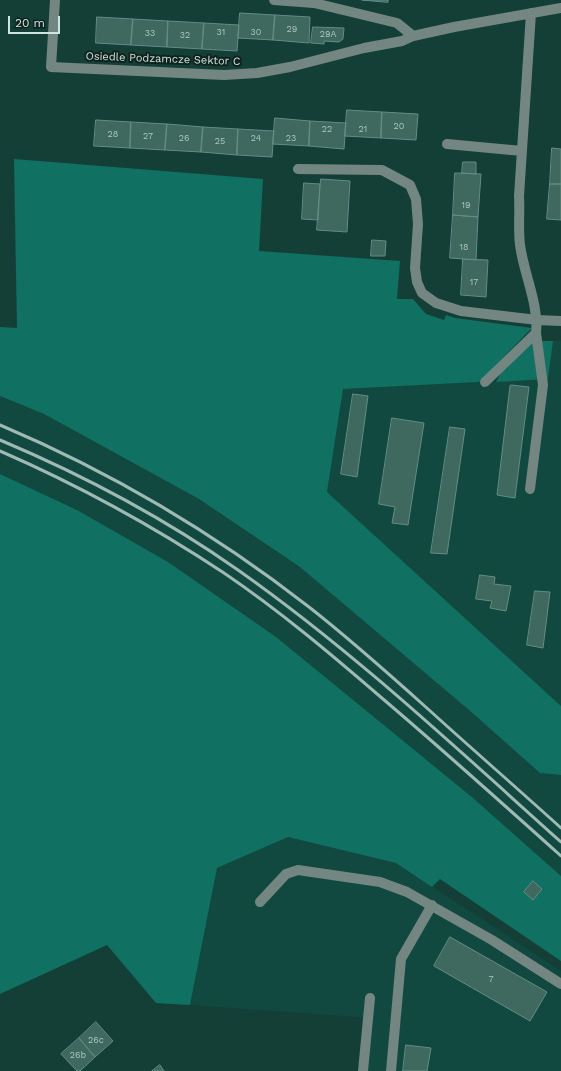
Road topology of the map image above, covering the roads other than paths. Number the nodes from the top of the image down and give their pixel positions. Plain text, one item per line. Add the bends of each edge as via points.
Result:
1 (55, 0) edge
2 (274, 0) edge
3 (561, 8) edge
4 (531, 13) junction
5 (413, 36) junction
6 (447, 144) dead end
7 (522, 151) junction
8 (298, 169) dead end
9 (537, 320) junction
10 (561, 321) edge
11 (536, 333) junction
12 (485, 382) dead end
13 (530, 489) dead end
14 (260, 902) dead end
15 (432, 906) junction
16 (561, 984) edge
17 (370, 998) dead end
18 (363, 1071) edge
19 (390, 1071) edge

1 - 5 street, Osiedle Podzamcze Sektor C via 51,67 224,75 257,73 402,41
2 - 5 street via 314,3 397,23
3 - 4 street, Osiedle Podzamcze Sektor C
4 - 5 street, Osiedle Podzamcze Sektor C
4 - 7 street
6 - 7 street
7 - 9 street via 519,196 520,245
8 - 9 street via 382,170 410,185 416,199 418,224 415,268 422,293 436,303 461,311
9 - 10 street
9 - 11 street
11 - 12 street
11 - 13 street via 543,385
14 - 15 street via 286,874 298,870 380,882 407,892
15 - 16 street
15 - 19 street via 402,959
17 - 18 street

